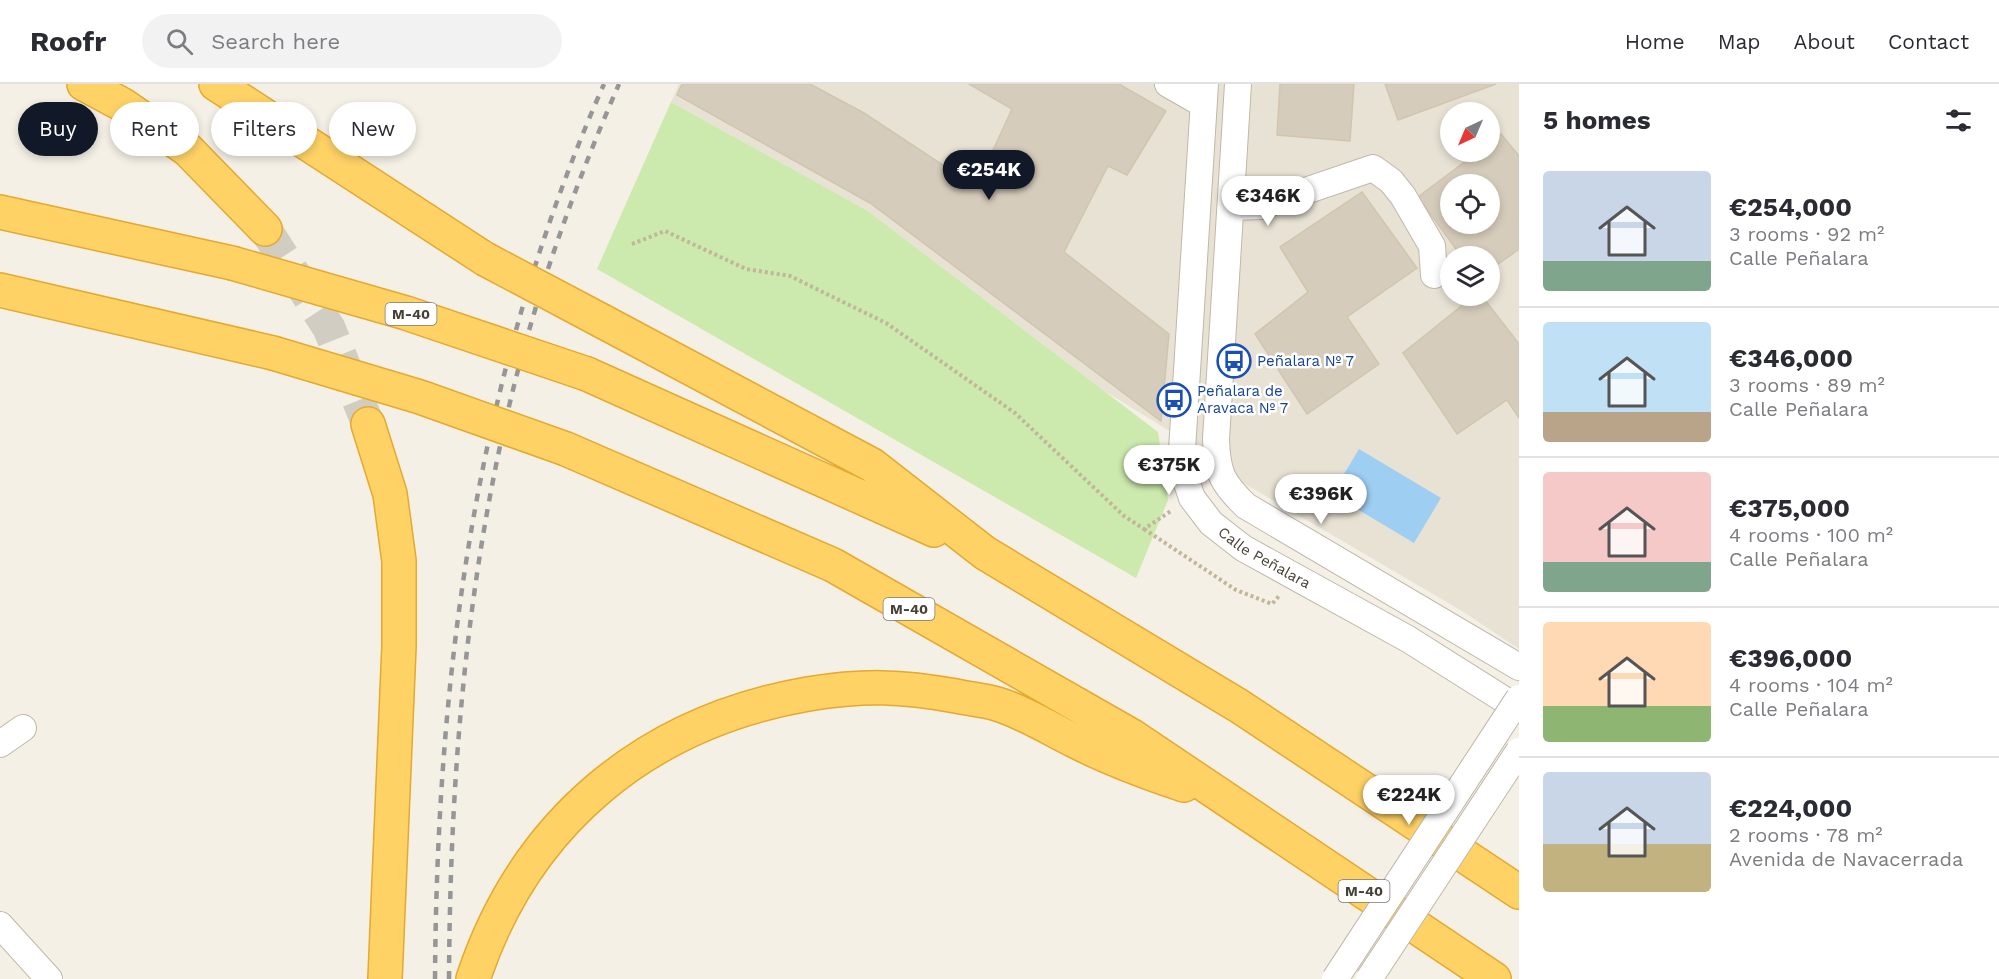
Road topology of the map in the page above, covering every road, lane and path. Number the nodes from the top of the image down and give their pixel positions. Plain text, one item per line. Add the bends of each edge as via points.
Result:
1 (84, 84) edge
2 (216, 84) edge
3 (1168, 84) edge
4 (1238, 84) edge
5 (1204, 94) edge
6 (1232, 207) junction
7 (0, 212) edge
8 (265, 229) tunnel mouth
9 (632, 244) dead end
10 (1434, 275) dead end
11 (0, 290) edge
12 (368, 424) tunnel mouth
13 (1192, 498) junction
14 (1144, 529) junction
15 (985, 553) junction
16 (1297, 578) junction
17 (1519, 667) edge
18 (1519, 698) edge
19 (1519, 709) edge
20 (22, 728) dead end
21 (0, 744) edge
22 (1519, 751) edge
23 (1234, 803) junction
24 (1519, 892) edge
25 (0, 925) edge
26 (49, 979) edge
27 (386, 979) edge
28 (474, 979) edge
29 (1335, 979) edge
30 (1369, 979) edge
31 (1494, 979) edge

1 - 8 highway via 123,105 188,150
2 - 15 highway, bridge via 485,259 872,465
3 - 5 street
4 - 6 street
5 - 13 street, Calle Peñalara via 1181,466
6 - 10 street via 1261,206 1372,168 1391,181 1432,246
6 - 17 street via 1216,439 1216,465 1227,488 1246,506
7 - 15 highway, M-40, bridge via 232,263 406,312 586,374
9 - 14 path via 665,231 746,269 790,276 886,323 1015,414 1104,500
11 - 23 highway, M-40, bridge via 273,353 420,397 566,449 833,565 1132,736
12 - 27 highway via 390,494 399,561
13 - 14 path
13 - 16 street, Calle Peñalara via 1211,523 1235,542
14 - 16 path via 1236,590 1272,604
15 - 24 highway, M-40 via 1239,706
16 - 19 street, Calle Peñalara via 1408,639
18 - 29 street, bridge
20 - 21 street
22 - 30 street, bridge
23 - 28 highway via 1115,761 997,704 907,687 870,686 766,701 704,722 662,744 565,820 529,864 486,940
23 - 31 highway, M-40
25 - 26 street

